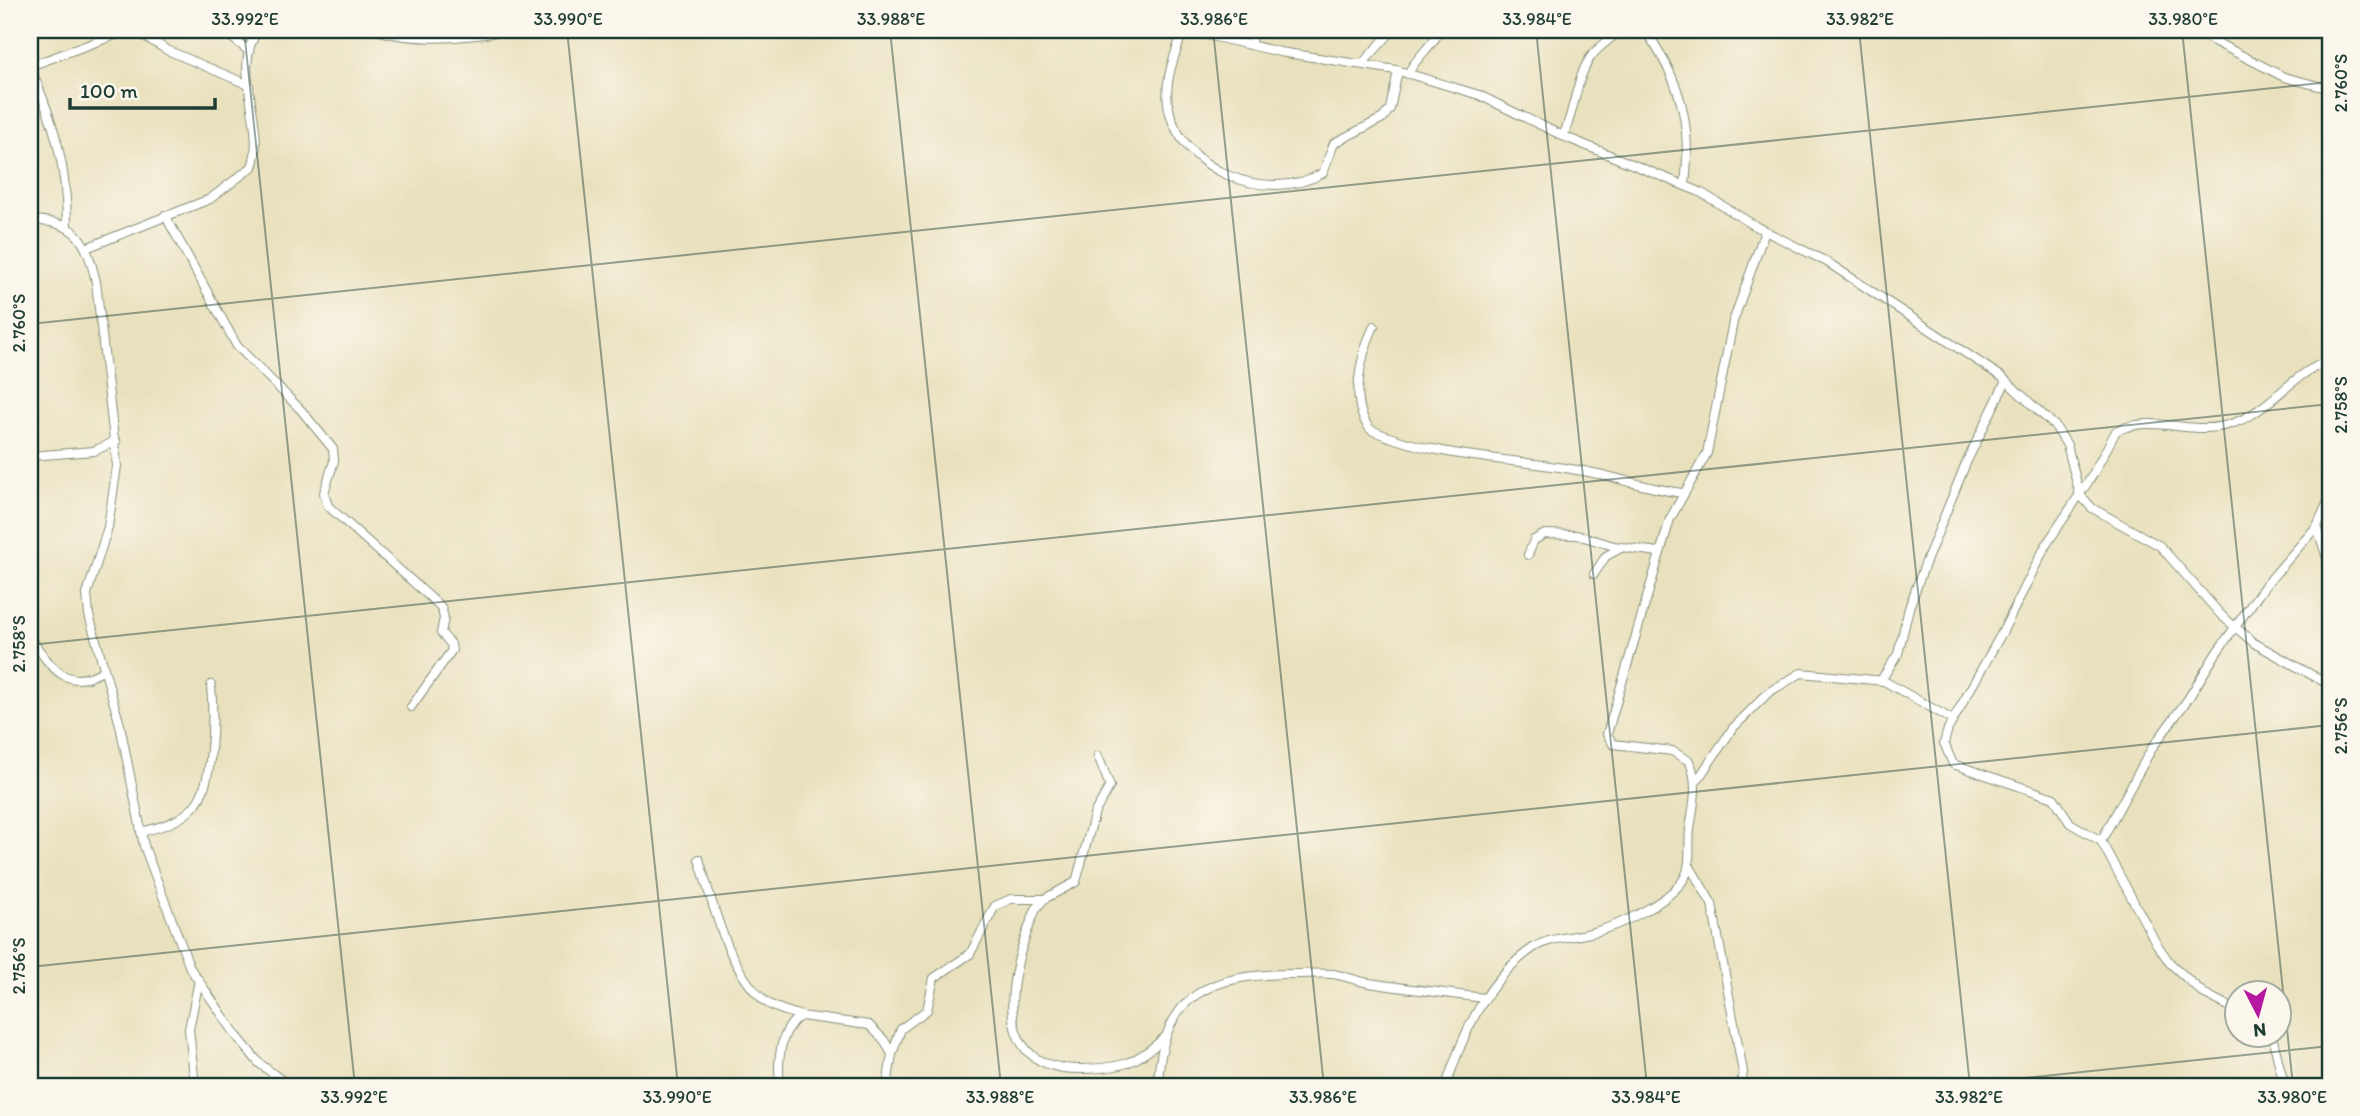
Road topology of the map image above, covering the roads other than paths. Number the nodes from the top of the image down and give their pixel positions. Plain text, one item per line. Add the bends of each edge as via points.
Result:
1 (128, 30) edge
2 (134, 30) edge
3 (222, 30) edge
4 (258, 30) edge
5 (376, 30) edge
6 (511, 30) edge
7 (979, 30) edge
8 (1021, 30) edge
9 (1184, 30) edge
10 (1252, 30) edge
11 (1393, 30) edge
12 (1439, 30) edge
13 (1622, 30) edge
14 (1645, 30) edge
15 (2192, 30) edge
16 (1251, 45) junction
17 (249, 51) junction
18 (1362, 64) junction
19 (30, 67) edge
20 (1398, 71) junction
21 (1408, 74) junction
22 (250, 85) junction
23 (2330, 89) edge
24 (1563, 136) junction
25 (1685, 185) junction
26 (165, 215) junction
27 (30, 220) edge
28 (67, 226) junction
29 (1765, 231) junction
30 (86, 248) junction
31 (1374, 326) dead end
32 (2330, 361) edge
33 (2006, 381) junction
34 (116, 441) junction
35 (30, 456) edge
36 (1682, 493) junction
37 (2080, 495) junction
38 (2330, 496) edge
39 (2317, 526) junction
40 (1623, 547) junction
41 (1658, 552) junction
42 (1528, 555) dead end
43 (2330, 568) edge
44 (1594, 574) dead end
45 (2234, 628) junction
46 (30, 637) edge
47 (104, 670) junction
48 (1881, 680) junction
49 (211, 685) dead end
50 (2330, 685) edge
51 (411, 706) dead end
52 (1953, 720) junction
53 (1098, 756) dead end
54 (1696, 782) junction
55 (141, 832) junction
56 (2101, 841) junction
57 (699, 859) dead end
58 (1689, 865) junction
59 (1044, 899) junction
60 (198, 980) junction
61 (1485, 998) junction
62 (2224, 1004) edge
63 (801, 1016) junction
64 (1164, 1038) junction
65 (2276, 1050) edge
66 (892, 1054) junction
67 (195, 1086) edge
68 (289, 1086) edge
69 (781, 1086) edge
70 (887, 1086) edge
71 (1158, 1086) edge
72 (1446, 1086) edge
73 (1741, 1086) edge
74 (2287, 1086) edge

1 - 19 street
2 - 22 street via 167,51
3 - 17 street
4 - 17 street
5 - 6 street via 411,37
7 - 8 street
9 - 16 street
9 - 20 street via 1168,85 1173,122 1185,144 1207,166 1261,183 1291,184 1323,173 1334,143 1383,118 1390,109
10 - 16 street
11 - 18 street
12 - 21 street
13 - 24 street via 1586,64
14 - 25 street via 1660,52 1684,109 1689,136
15 - 23 street via 2284,77
16 - 18 street
17 - 22 street
18 - 20 street
19 - 28 street via 53,119 67,199
20 - 21 street
21 - 24 street via 1479,95
22 - 26 street via 256,142 252,167 210,199
24 - 25 street
25 - 29 street
26 - 30 street
26 - 51 street via 237,346 333,449 324,493 328,506 441,607 441,633 452,650
27 - 28 street
28 - 30 street
29 - 33 street via 1827,261
29 - 36 street via 1733,323 1707,453
30 - 34 street via 96,282
31 - 36 street via 1361,369 1361,411 1371,430 1431,448 1581,470 1653,490
32 - 37 street via 2231,424 2203,428 2138,422 2116,431
33 - 37 street via 2055,426 2067,445
33 - 48 street via 1925,564 1898,654
34 - 35 street via 94,451
34 - 47 street via 113,501 87,594
36 - 41 street
37 - 45 street via 2092,508 2160,545
37 - 52 street via 2052,536
38 - 39 street
39 - 43 street
39 - 45 street
40 - 41 street
40 - 42 street via 1577,535 1545,534 1534,540
40 - 44 street via 1606,556
41 - 54 street via 1607,736 1619,746 1680,754 1689,761
45 - 50 street
45 - 56 street via 2152,748
46 - 47 street via 65,677 89,680
47 - 55 street
48 - 52 street
48 - 54 street via 1809,673 1785,680 1732,728
49 - 55 street via 210,771 204,792 185,815
52 - 56 street via 1944,743 1953,764 2054,798 2070,823
53 - 59 street via 1110,786 1095,812 1076,881
54 - 58 street
55 - 60 street via 162,901
56 - 62 street via 2170,963 2203,993
57 - 63 street via 725,940 746,977 767,1003
58 - 61 street via 1675,888 1623,922 1532,949
58 - 73 street via 1712,904 1743,1072
59 - 64 street via 1030,924 1013,984 1012,1012 1021,1046 1055,1066 1098,1068 1135,1062
59 - 66 street via 995,905 970,954 934,978 927,1010 901,1029
60 - 67 street via 189,1029
60 - 68 street via 259,1063
61 - 64 street via 1333,974 1240,976 1218,982 1190,999
61 - 72 street
63 - 66 street via 869,1025
63 - 69 street via 793,1022 778,1059
64 - 71 street
65 - 74 street
66 - 70 street

